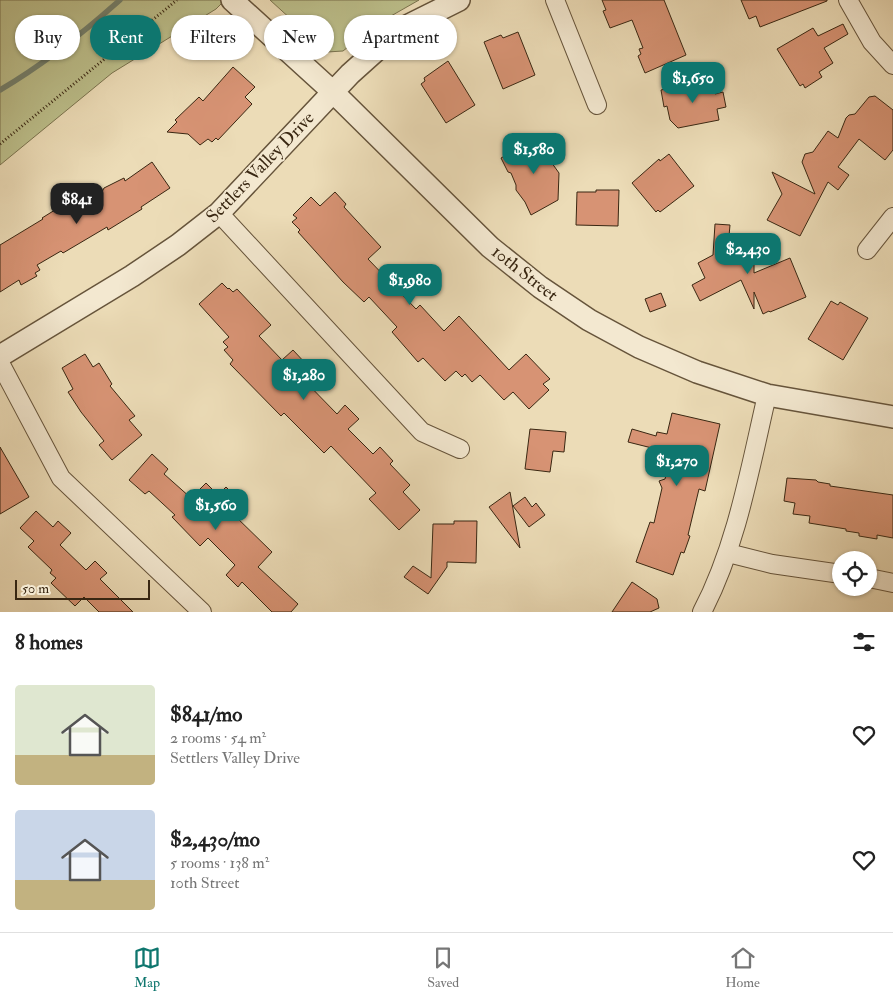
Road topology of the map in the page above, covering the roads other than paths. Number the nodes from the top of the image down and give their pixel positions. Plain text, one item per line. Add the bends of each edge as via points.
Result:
1 (232, 0) edge
2 (459, 0) edge
3 (555, 0) edge
4 (848, 0) edge
5 (893, 65) edge
6 (332, 92) junction
7 (597, 105) dead end
8 (219, 213) junction
9 (893, 217) edge
10 (868, 250) dead end
11 (0, 356) edge
12 (0, 363) edge
13 (767, 395) junction
14 (893, 417) edge
15 (460, 449) dead end
16 (728, 553) junction
17 (832, 573) edge
18 (877, 579) edge
19 (893, 582) edge
20 (202, 612) edge
21 (702, 612) edge

1 - 6 street, 10th Street
2 - 6 street, Settlers Valley Drive via 399,30
3 - 7 street
4 - 5 street via 872,42
6 - 8 street, Settlers Valley Drive
6 - 13 street, 10th Street via 490,247 540,287 589,320 639,347 697,372
8 - 11 street, Settlers Valley Drive via 132,276
8 - 15 street via 422,432
9 - 10 street
12 - 20 street via 61,478
13 - 14 street, 10th Street
13 - 16 street
16 - 17 street via 772,564
16 - 21 street
18 - 19 street

